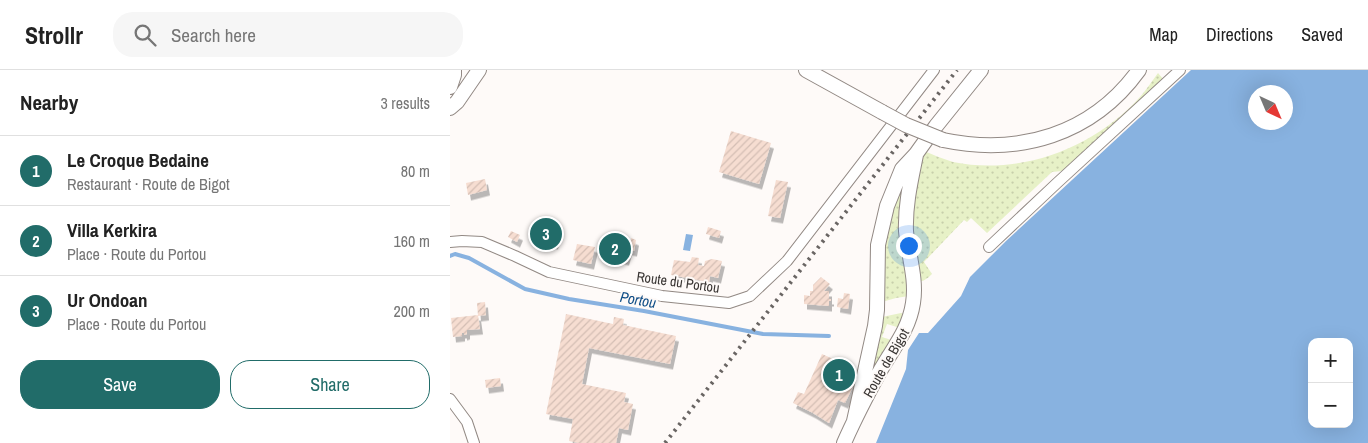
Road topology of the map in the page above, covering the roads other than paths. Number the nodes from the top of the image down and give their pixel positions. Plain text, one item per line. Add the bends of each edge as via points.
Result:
1 (454, 70) edge
2 (479, 70) edge
3 (806, 70) edge
4 (934, 70) edge
5 (981, 70) edge
6 (1139, 70) edge
7 (1180, 70) edge
8 (450, 87) edge
9 (450, 108) edge
10 (916, 154) junction
11 (450, 242) edge
12 (989, 247) dead end
13 (450, 399) edge
14 (854, 421) junction
15 (474, 443) edge
16 (844, 443) edge

1 - 8 main road
2 - 9 main road
3 - 6 main road, bridge via 913,128 943,140 1000,146 1062,132 1112,101
4 - 11 street, Route du Portou via 787,261 750,296 729,303 662,296 548,272 482,242
5 - 10 main road, Route de Bigot
7 - 12 street
10 - 14 main road, Route de Bigot via 902,169 881,228 875,326
10 - 14 main road, Route de Bigot via 906,212 914,297 909,322
13 - 15 street via 467,422
14 - 16 main road, Route de Bigot

